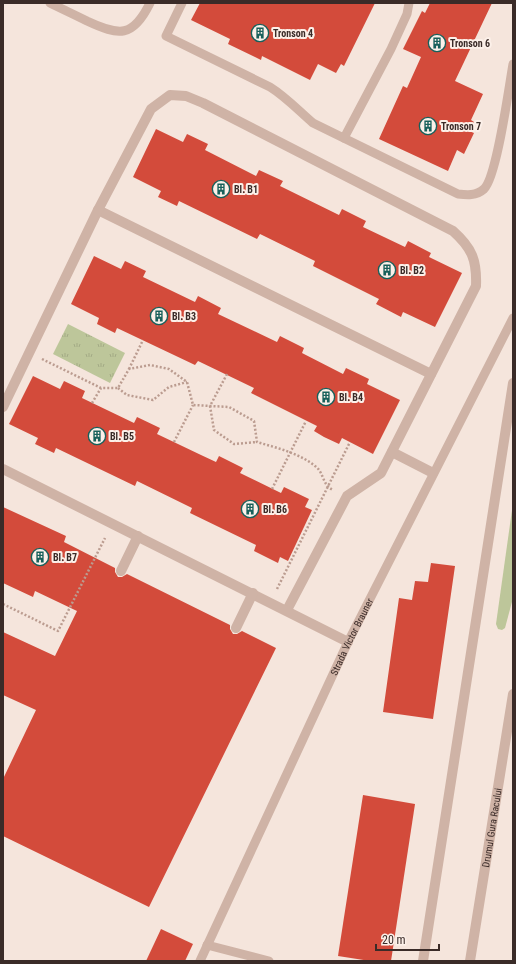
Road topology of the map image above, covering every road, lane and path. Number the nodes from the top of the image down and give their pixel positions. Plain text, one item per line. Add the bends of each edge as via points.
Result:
1 (50, 3) edge
2 (150, 3) edge
3 (182, 3) edge
4 (409, 3) edge
5 (513, 64) edge
6 (344, 138) junction
7 (98, 210) junction
8 (513, 318) edge
9 (143, 340) dead end
10 (29, 353) junction
11 (129, 369) junction
12 (227, 374) dead end
13 (431, 374) junction
14 (187, 382) junction
15 (513, 383) edge
16 (101, 388) junction
17 (118, 388) junction
18 (92, 403) dead end
19 (194, 405) junction
20 (210, 406) junction
21 (3, 407) edge
22 (306, 421) dead end
23 (174, 442) dead end
24 (257, 442) junction
25 (350, 442) dead end
26 (290, 452) junction
27 (392, 452) junction
28 (3, 469) edge
29 (433, 473) junction
30 (327, 487) junction
31 (272, 488) dead end
32 (347, 496) junction
33 (112, 523) junction
34 (138, 536) junction
35 (121, 571) dead end
36 (253, 593) junction
37 (271, 602) junction
38 (3, 604) edge
39 (287, 610) junction
40 (236, 628) dead end
41 (348, 642) junction
42 (513, 694) edge
43 (208, 946) junction
44 (200, 961) edge
45 (269, 961) edge
46 (422, 961) edge
47 (470, 961) edge

1 - 2 lane via 110,31 123,31 135,26
3 - 6 lane via 166,36 270,87 283,95 313,123
4 - 6 lane via 407,14 391,49
5 - 6 lane via 494,164 485,189 473,196 458,194
7 - 10 street
7 - 13 street
7 - 13 street via 151,109 170,95 186,96 203,103 453,231 468,245 477,270 476,286
8 - 29 lane, Strada Victor Brauner
9 - 11 path
10 - 16 path
10 - 21 street
11 - 14 path via 150,365 169,369
11 - 17 path
12 - 20 path
13 - 27 street
14 - 17 path via 168,386 153,400 127,395
14 - 19 path
15 - 46 street
16 - 17 path
16 - 18 path
19 - 20 path
19 - 23 path
20 - 24 path via 229,407 254,421
20 - 24 path via 214,430 234,444
22 - 26 path
24 - 26 path
25 - 30 path
26 - 30 path via 317,466
26 - 31 path
27 - 29 street
27 - 32 street via 381,474
28 - 33 street
29 - 41 lane, Strada Victor Brauner
30 - 32 path
30 - 37 path
32 - 39 street
33 - 34 street
33 - 38 path via 58,631
34 - 35 street
34 - 36 street
36 - 37 street
36 - 40 street
37 - 39 street
39 - 41 street
41 - 43 lane, Strada Victor Brauner
42 - 47 street, Drumul Gura Racului
43 - 44 lane, Strada Victor Brauner
43 - 45 lane

